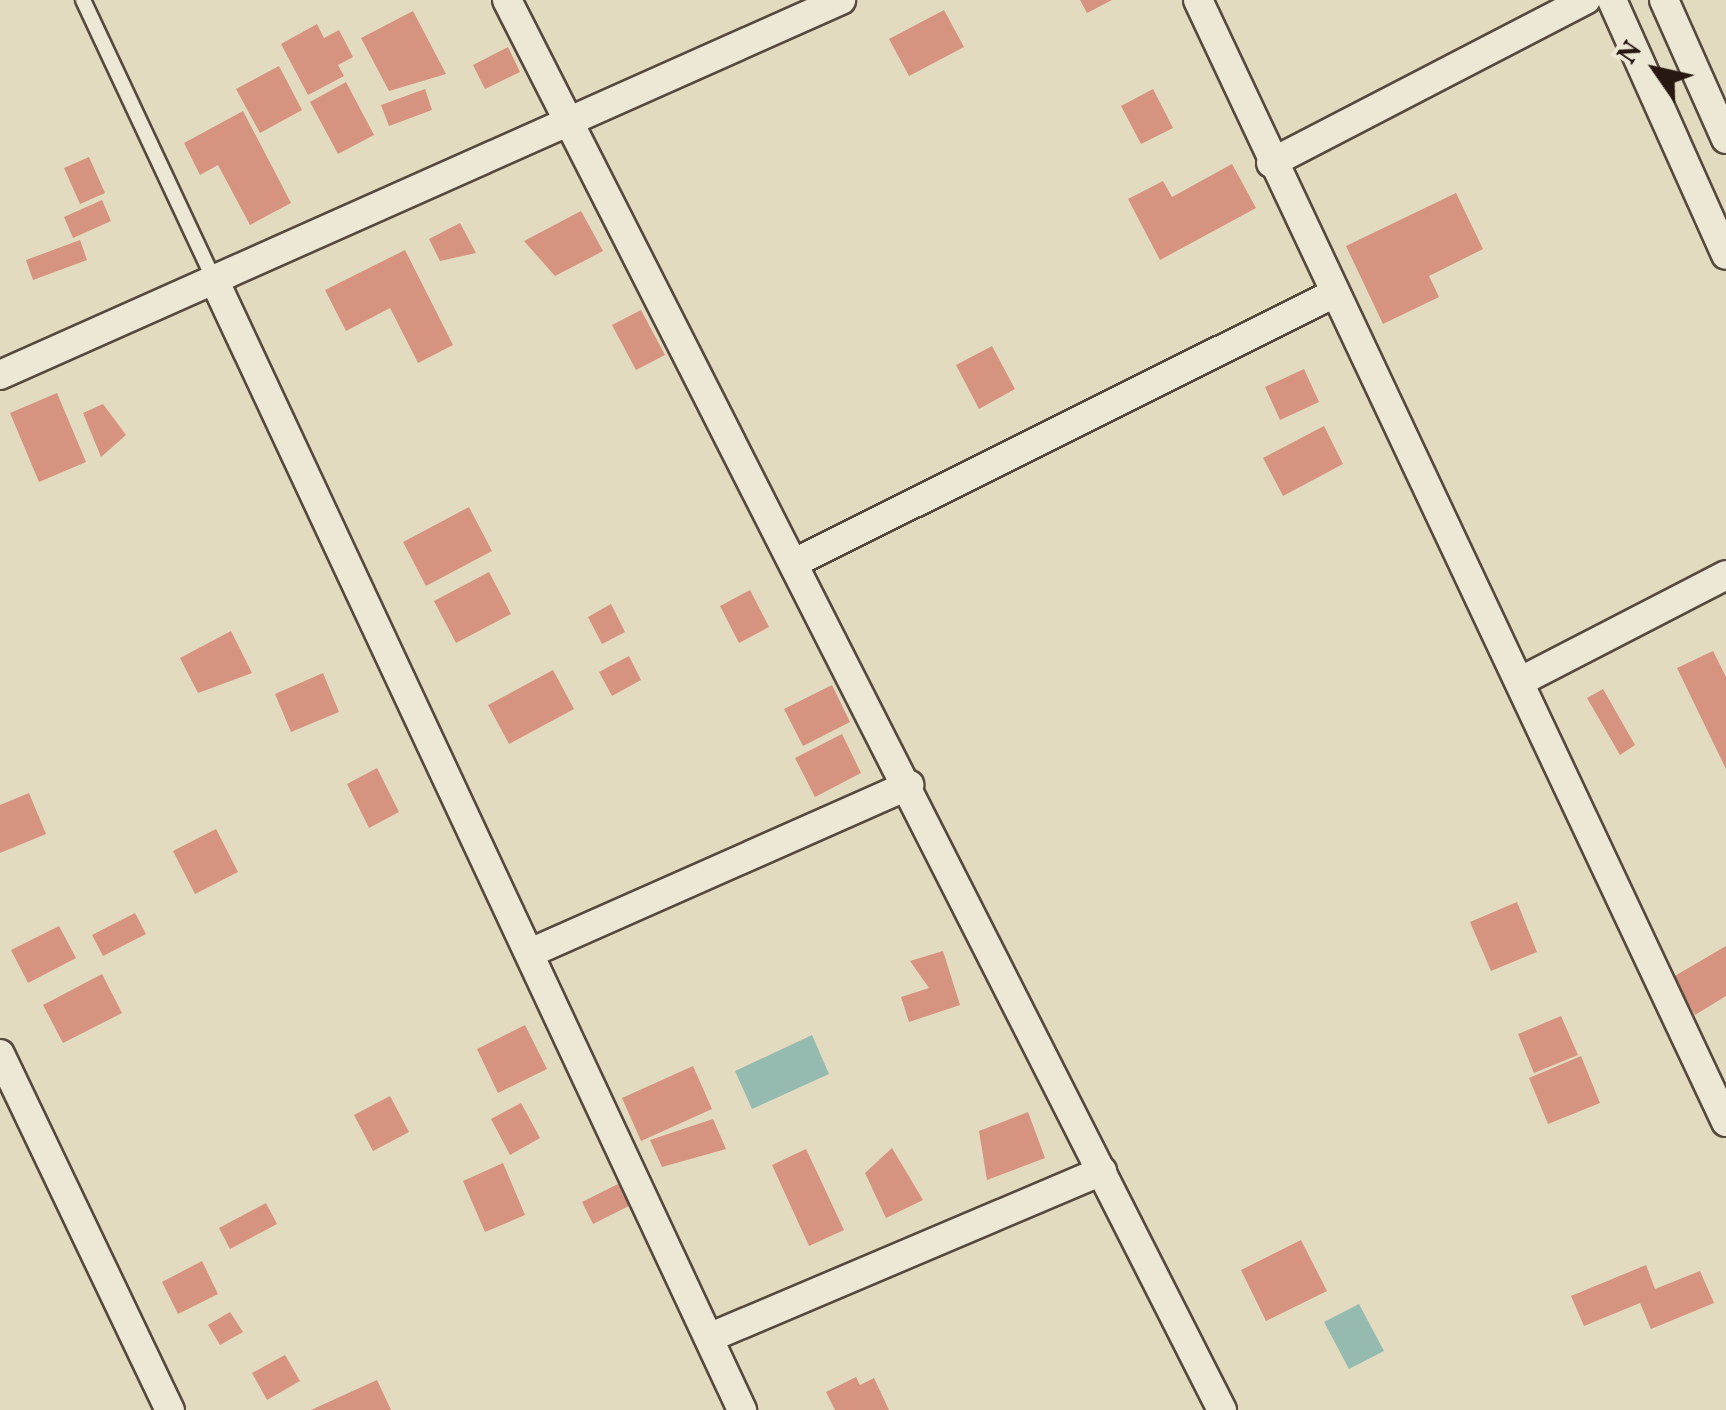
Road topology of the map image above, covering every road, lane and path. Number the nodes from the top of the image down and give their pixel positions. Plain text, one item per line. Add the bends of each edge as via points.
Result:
1 (83, 0) edge
2 (507, 0) edge
3 (841, 0) edge
4 (1198, 0) edge
5 (1586, 0) edge
6 (1612, 0) edge
7 (1664, 0) edge
8 (570, 121) junction
9 (1726, 140) edge
10 (1271, 163) junction
11 (1726, 255) edge
12 (217, 286) junction
13 (1335, 293) junction
14 (0, 376) edge
15 (796, 562) junction
16 (1726, 575) edge
17 (1522, 681) junction
18 (909, 785) junction
19 (530, 953) junction
20 (0, 1054) edge
21 (1726, 1122) edge
22 (1102, 1172) junction
23 (711, 1337) junction
24 (170, 1410) edge
25 (742, 1410) edge
26 (1222, 1410) edge

1 - 12 lane
2 - 8 street
3 - 8 street
4 - 10 street
5 - 10 street
6 - 11 street
7 - 9 street
8 - 12 street
8 - 15 street
10 - 13 street
12 - 14 street
12 - 19 street
13 - 15 street
13 - 17 street
15 - 18 street
16 - 17 street
17 - 21 street
18 - 19 street
18 - 22 street
19 - 23 street
20 - 24 street
22 - 23 street
22 - 26 street
23 - 25 street

